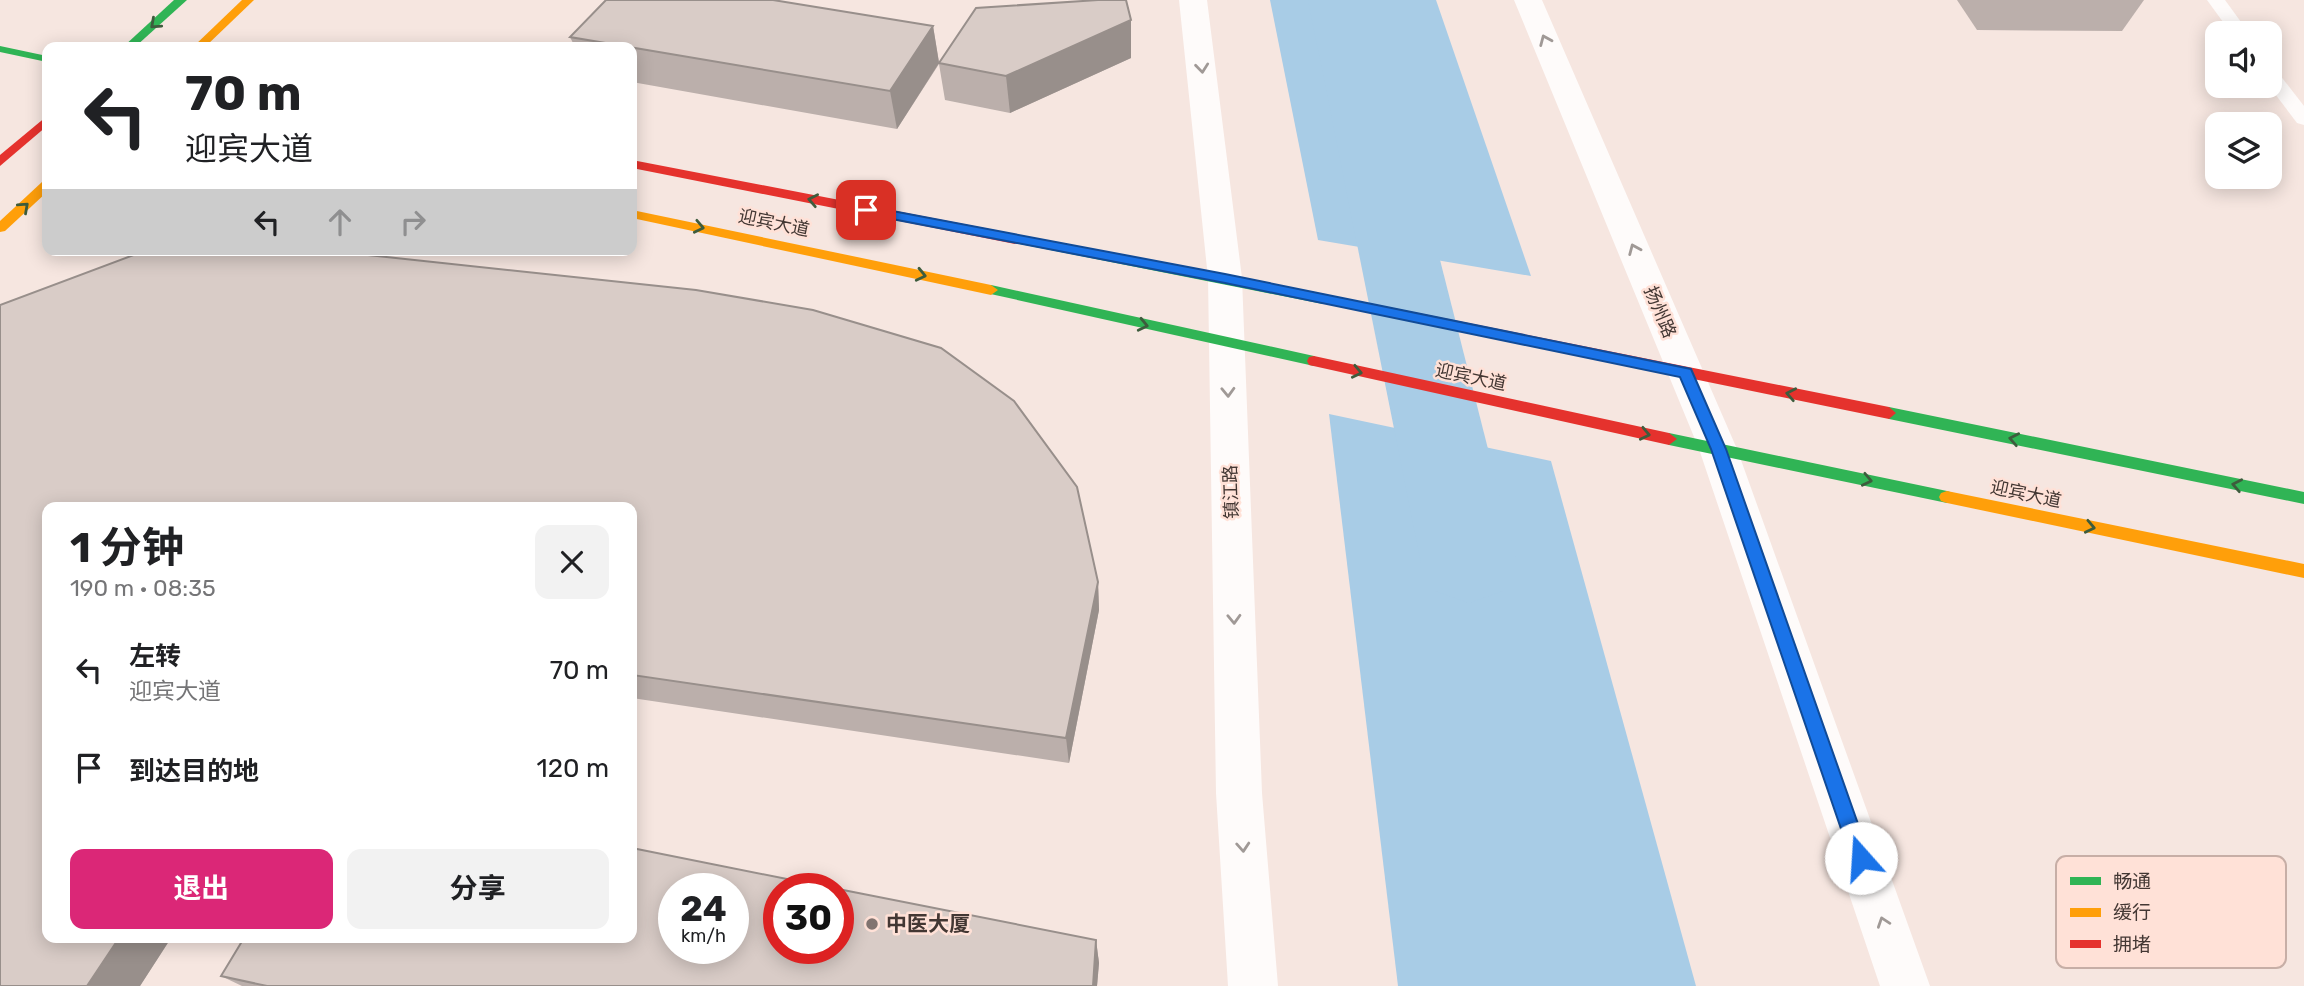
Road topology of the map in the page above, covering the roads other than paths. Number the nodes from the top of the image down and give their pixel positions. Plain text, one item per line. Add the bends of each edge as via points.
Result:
1 (181, 0) edge
2 (248, 0) edge
3 (1193, 0) edge
4 (1528, 0) edge
5 (2216, 0) edge
6 (2231, 21) edge
7 (135, 42) edge
8 (204, 42) edge
9 (0, 49) edge
10 (42, 57) edge
11 (2282, 90) edge
12 (2304, 119) edge
13 (42, 124) edge
14 (0, 162) edge
15 (637, 165) edge
16 (42, 190) edge
17 (637, 215) edge
18 (0, 228) edge
19 (1225, 278) junction
20 (1226, 344) junction
21 (1686, 373) junction
22 (1718, 449) junction
23 (2304, 498) edge
24 (2304, 571) edge
25 (1253, 986) edge
26 (1905, 986) edge

1 -> 7 main road
2 - 8 main road
3 -> 19 street, 镇江路
21 -> 4 street, 扬州路
5 - 6 lane
9 - 10 main road
11 - 12 lane
13 - 14 main road
19 -> 15 main road, 迎宾大道
18 -> 16 main road
17 -> 20 main road, 迎宾大道
19 - 20 street, 镇江路
19 - 21 main road, 迎宾大道
20 -> 22 main road, 迎宾大道
20 -> 25 street, 镇江路 via 1239,793
21 - 22 street, 扬州路
23 -> 21 main road, 迎宾大道
22 -> 24 main road, 迎宾大道
26 -> 22 street, 扬州路

